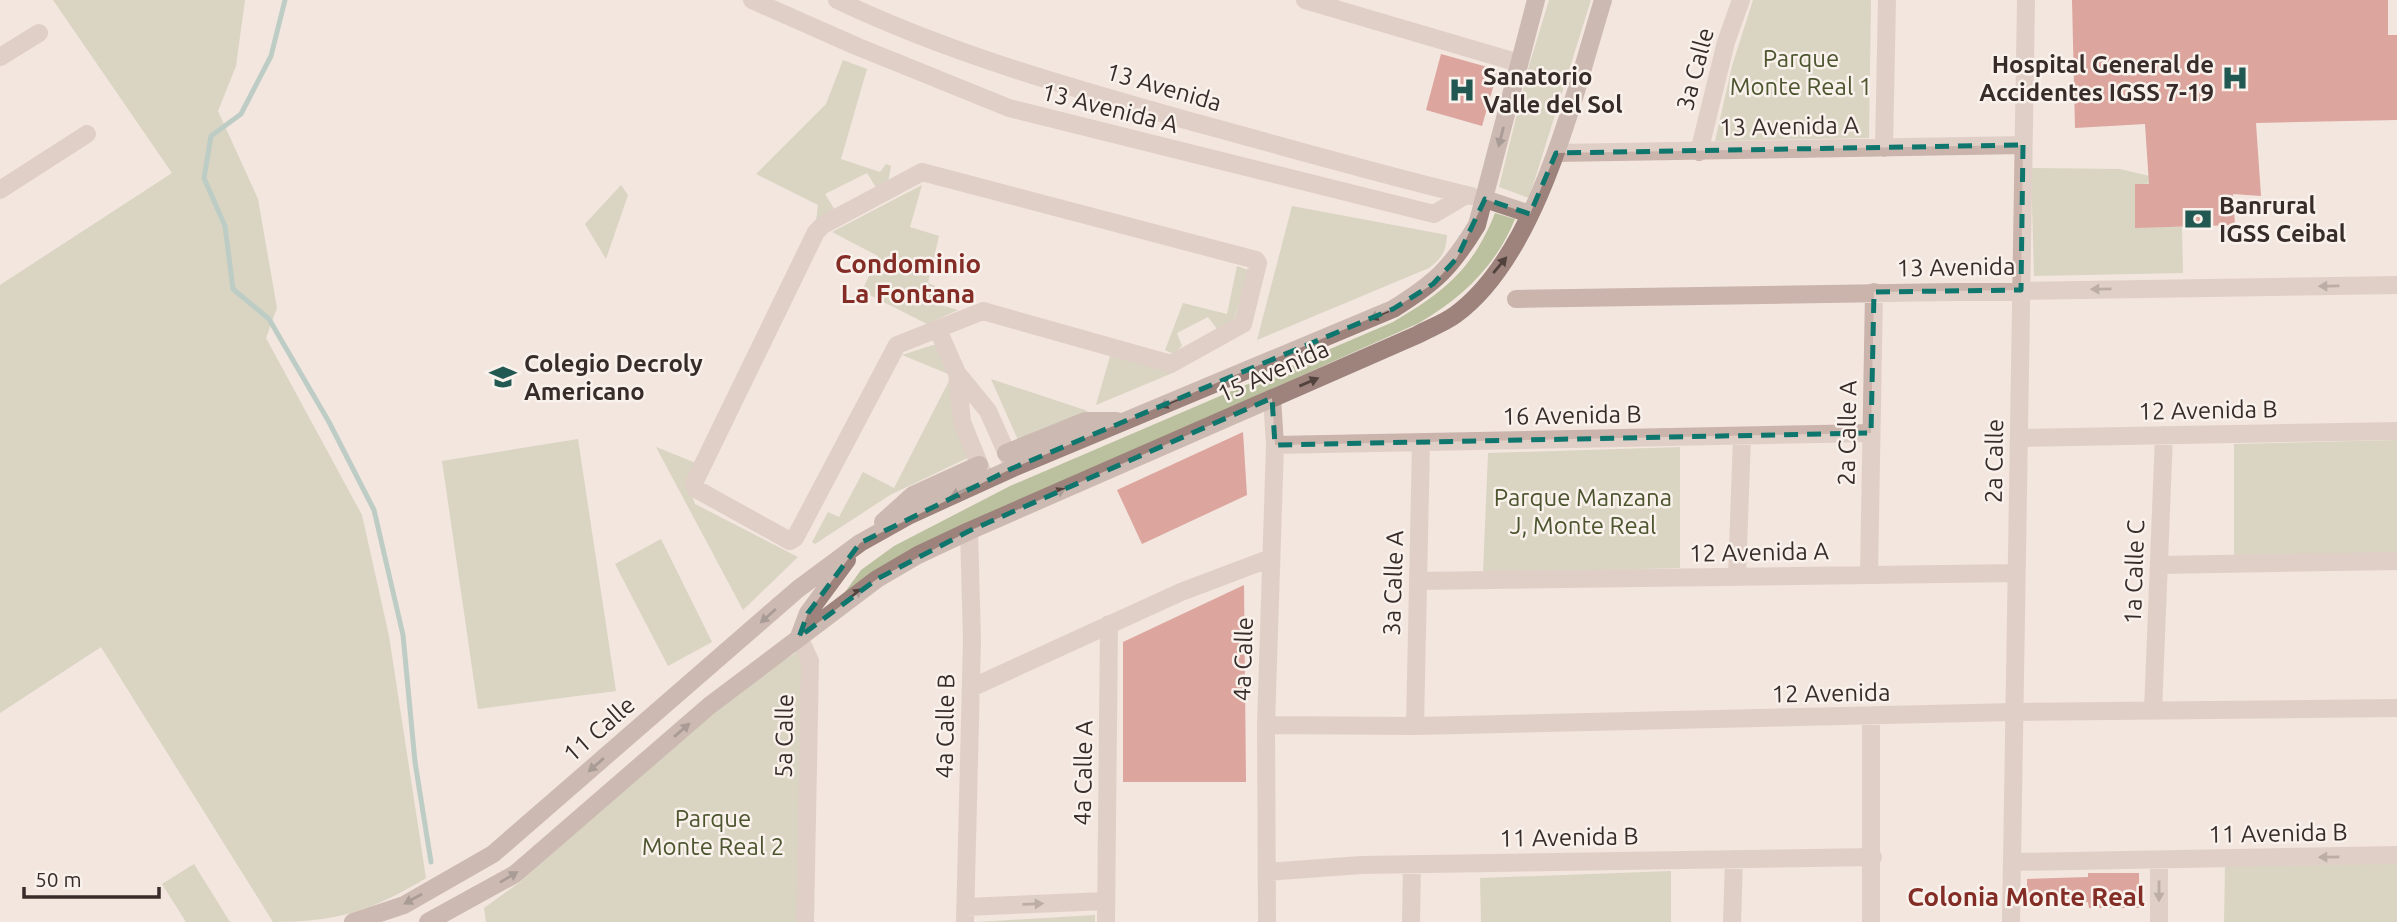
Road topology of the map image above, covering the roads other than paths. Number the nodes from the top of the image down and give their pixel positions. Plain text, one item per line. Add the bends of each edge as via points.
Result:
1 (752, 0) edge
2 (837, 0) edge
3 (1305, 0) edge
4 (1536, 0) edge
5 (1602, 0) edge
6 (1741, 0) edge
7 (1886, 0) edge
8 (2026, 0) edge
9 (39, 33) dead end
10 (0, 57) edge
11 (1519, 63) junction
12 (87, 134) dead end
13 (2023, 145) junction
14 (1884, 148) junction
15 (1699, 152) junction
16 (1556, 153) junction
17 (0, 190) edge
18 (1466, 195) junction
19 (1485, 200) junction
20 (1530, 214) junction
21 (2397, 285) edge
22 (2021, 290) junction
23 (1874, 292) junction
24 (1516, 299) dead end
25 (938, 330) junction
26 (957, 373) junction
27 (1272, 398) junction
28 (2397, 431) edge
29 (1871, 433) junction
30 (2164, 435) junction
31 (1742, 436) junction
32 (2019, 438) junction
33 (1422, 443) junction
34 (1275, 445) junction
35 (1010, 461) junction
36 (982, 472) junction
37 (969, 531) junction
38 (860, 543) junction
39 (1271, 558) junction
40 (2397, 561) edge
41 (2159, 565) junction
42 (2016, 573) junction
43 (1869, 575) junction
44 (1737, 577) junction
45 (1418, 581) junction
46 (1109, 624) junction
47 (799, 636) junction
48 (971, 688) junction
49 (2397, 708) edge
50 (2153, 711) junction
51 (2014, 712) junction
52 (1871, 716) junction
53 (1266, 725) junction
54 (1415, 726) junction
55 (2397, 856) edge
56 (1873, 857) junction
57 (1734, 859) junction
58 (2159, 860) junction
59 (2012, 863) junction
60 (1412, 864) junction
61 (1266, 872) junction
62 (1106, 901) junction
63 (965, 914) edge
64 (353, 922) edge
65 (428, 922) edge
66 (805, 922) edge
67 (1106, 922) edge
68 (1266, 922) edge
69 (1411, 922) edge
70 (1732, 922) edge
71 (1871, 922) edge
72 (2011, 922) edge
73 (2159, 922) edge

1 - 18 street, 13 Avenida A via 1009,108 1434,214
2 - 18 street, 13 Avenida via 903,32 979,58
3 - 11 street
4 - 11 main road, 15 Avenida
5 - 16 main road, 15 Avenida
6 - 15 street, 3a Calle
7 - 14 street
8 - 13 street, 2a Calle
9 - 10 street
11 -> 19 main road, 15 Avenida
12 - 17 street
13 - 14 street, 13 Avenida A
13 - 22 street, 2a Calle
14 - 15 street, 13 Avenida A
15 - 16 street, 13 Avenida A
16 - 20 main road, 15 Avenida
18 - 19 street, 13 Avenida
19 - 20 main road
19 -> 35 main road, 15 Avenida via 1477,225 1457,258 1433,284 1393,309 1124,421
27 -> 20 main road, 15 Avenida via 1455,314 1507,256
21 -> 22 street, 13 Avenida
22 - 23 street, 13 Avenida
22 - 32 street, 2a Calle
23 - 24 street, 13 Avenida
23 - 29 street, 2a Calle A
25 - 25 street via 983,311 1176,363 1243,324 1258,263 922,172 816,232 695,487 790,541 795,538 894,348
25 - 26 street
26 - 35 street via 988,411
26 - 36 street via 962,422
27 - 34 street, 4a Calle
37 -> 27 main road, 15 Avenida
28 - 30 street, 12 Avenida B
29 - 31 street, 16 Avenida B
29 - 43 street, 2a Calle A
30 - 32 street, 12 Avenida B
30 - 41 street, 1a Calle C
31 - 33 street, 16 Avenida B
31 - 44 street
32 - 42 street, 2a Calle
33 - 34 street, 16 Avenida B
33 - 45 street, 3a Calle A
34 - 39 street, 4a Calle
35 - 36 main road, 15 Avenida
36 -> 38 main road, 15 Avenida
47 -> 37 main road, 15 Avenida via 877,579
37 - 48 street, 4a Calle B
38 - 47 main road via 807,613
38 -> 64 main road, 11 Calle via 798,589 493,854 404,905
39 - 46 street
39 - 53 street, 4a Calle
40 - 41 street
41 - 50 street, 1a Calle C
42 - 43 street, 12 Avenida A
42 - 51 street, 2a Calle
43 - 44 street, 12 Avenida A
44 - 45 street, 12 Avenida A
45 - 54 street, 3a Calle A
46 - 48 street
46 - 62 street, 4a Calle A
65 -> 47 main road via 515,874 709,706
47 - 66 street, 5a Calle via 810,661
48 - 63 street, 4a Calle B
49 - 50 street, 12 Avenida
50 - 51 street, 12 Avenida
51 - 52 street, 12 Avenida
51 - 59 street, 2a Calle
52 - 54 street, 12 Avenida
52 - 56 street
53 - 54 street, 12 Avenida
53 - 61 street, 4a Calle
55 -> 58 street, 11 Avenida B
56 - 57 street, 11 Avenida B
56 - 71 street
57 - 60 street, 11 Avenida B
57 - 70 street
58 - 59 street, 11 Avenida B
58 -> 73 street
59 - 72 street, 2a Calle
60 - 61 street, 11 Avenida B
60 - 69 street
61 - 68 street, 4a Calle
63 -> 62 street
62 - 67 street, 4a Calle A

